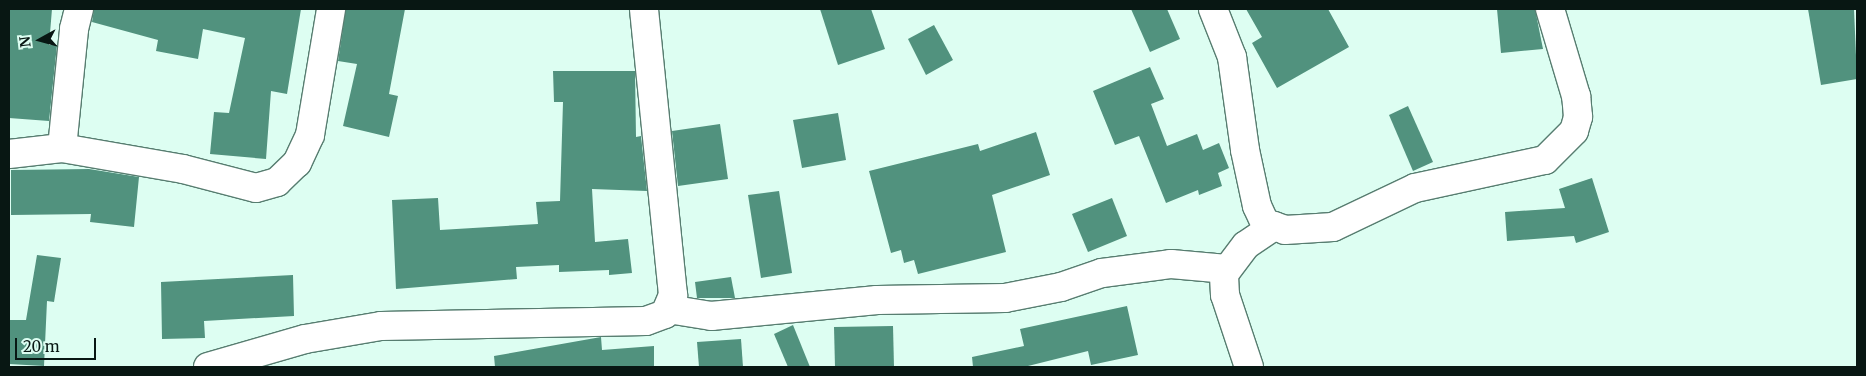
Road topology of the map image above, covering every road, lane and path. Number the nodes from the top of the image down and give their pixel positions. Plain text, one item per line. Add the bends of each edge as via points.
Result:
1 (79, 9) edge
2 (331, 9) edge
3 (644, 9) edge
4 (1213, 9) edge
5 (1550, 9) edge
6 (62, 148) junction
7 (9, 154) edge
8 (1274, 226) junction
9 (1227, 269) junction
10 (668, 309) junction
11 (208, 367) edge
12 (1249, 367) edge

1 - 6 street via 74,28
2 - 6 street via 310,135 297,163 277,182 256,188 183,169
3 - 10 street via 674,295
4 - 8 street via 1232,57 1245,150 1258,206 1265,223
5 - 8 street via 1576,96 1578,117 1574,131 1546,160 1415,188 1333,227 1285,230
6 - 7 street
8 - 9 street via 1246,245
9 - 10 street via 1171,264 1102,273 1062,287 1005,298 877,300 711,316
9 - 12 street via 1224,274 1225,295
10 - 11 street via 665,314 646,321 381,326 305,339

